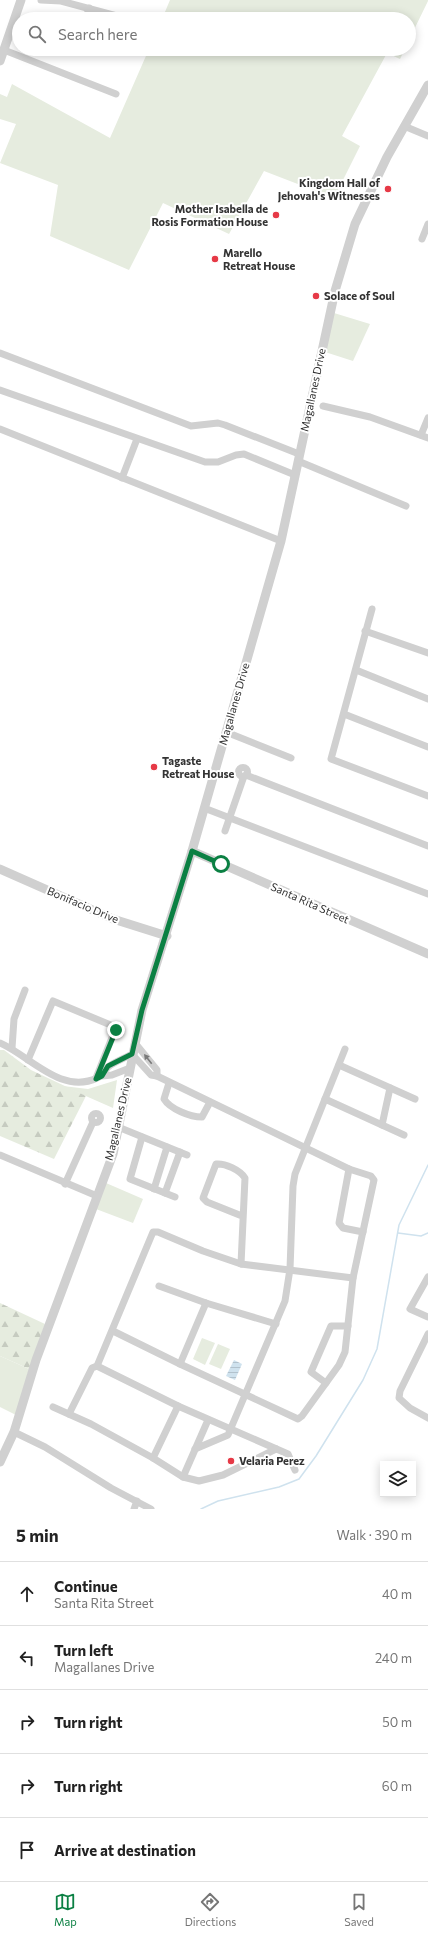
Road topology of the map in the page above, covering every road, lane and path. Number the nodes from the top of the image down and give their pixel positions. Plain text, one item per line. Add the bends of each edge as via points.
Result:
1 (21, 0) edge
2 (41, 0) edge
3 (61, 0) edge
4 (89, 8) junction
5 (17, 12) edge
6 (88, 12) edge
7 (103, 12) edge
8 (12, 26) edge
9 (4, 50) junction
10 (12, 53) edge
11 (19, 56) edge
12 (0, 61) edge
13 (428, 85) edge
14 (116, 94) dead end
15 (404, 126) junction
16 (428, 136) edge
17 (428, 224) edge
18 (422, 239) dead end
19 (0, 353) edge
20 (0, 390) edge
21 (316, 405) junction
22 (428, 418) edge
23 (0, 429) edge
24 (421, 435) junction
25 (428, 438) edge
26 (137, 439) junction
27 (299, 458) junction
28 (295, 475) junction
29 (122, 478) junction
30 (406, 506) dead end
31 (281, 542) junction
32 (372, 609) dead end
33 (365, 631) junction
34 (428, 653) edge
35 (356, 670) junction
36 (428, 699) edge
37 (344, 714) junction
38 (226, 732) junction
39 (428, 747) edge
40 (291, 758) dead end
41 (428, 796) edge
42 (204, 808) junction
43 (230, 818) junction
44 (225, 831) dead end
45 (428, 846) edge
46 (192, 851) junction
47 (0, 869) edge
48 (428, 894) edge
49 (167, 936) junction
50 (428, 954) edge
51 (25, 990) dead end
52 (0, 1043) edge
53 (135, 1043) junction
54 (12, 1048) junction
55 (345, 1049) dead end
56 (132, 1054) junction
57 (28, 1060) junction
58 (339, 1065) junction
59 (130, 1068) junction
60 (157, 1076) junction
61 (99, 1077) junction
62 (169, 1083) junction
63 (390, 1088) junction
64 (325, 1099) junction
65 (415, 1099) dead end
66 (210, 1102) junction
67 (94, 1122) dead end
68 (382, 1125) junction
69 (118, 1127) junction
70 (404, 1135) dead end
71 (142, 1136) junction
72 (167, 1147) junction
73 (304, 1148) junction
74 (180, 1152) junction
75 (0, 1155) edge
76 (187, 1155) dead end
77 (350, 1169) junction
78 (65, 1184) junction
79 (154, 1189) junction
80 (165, 1193) junction
81 (97, 1196) junction
82 (175, 1197) dead end
83 (242, 1216) junction
84 (363, 1232) junction
85 (241, 1264) junction
86 (290, 1269) junction
87 (353, 1278) junction
88 (428, 1278) edge
89 (159, 1286) dead end
90 (206, 1303) junction
91 (428, 1317) edge
92 (276, 1324) junction
93 (348, 1326) junction
94 (113, 1331) junction
95 (428, 1334) edge
96 (180, 1364) junction
97 (97, 1366) junction
98 (326, 1383) junction
99 (244, 1394) junction
100 (178, 1406) junction
101 (53, 1407) dead end
102 (69, 1414) junction
103 (428, 1418) edge
104 (208, 1420) junction
105 (230, 1430) junction
106 (14, 1432) junction
107 (196, 1449) junction
108 (276, 1449) junction
109 (153, 1458) junction
110 (0, 1462) edge
111 (294, 1470) dead end
112 (183, 1477) junction
113 (137, 1502) junction
114 (134, 1509) edge
115 (151, 1509) edge

1 - 5 street
2 - 3 street
3 - 4 street
4 - 6 street
4 - 7 street
8 - 9 street
9 - 10 street
9 - 12 street
11 - 14 street
13 - 15 street, Magallanes Drive
15 - 16 street
15 - 21 street, Magallanes Drive via 355,224 335,291
17 - 18 street
19 - 27 street via 190,426 225,424
20 - 26 street
21 - 24 street via 370,417
21 - 27 street, Magallanes Drive
22 - 24 street
23 - 29 street
24 - 25 street
26 - 28 street via 204,462 218,462 244,454
26 - 29 street
27 - 28 street, Magallanes Drive
27 - 30 street
28 - 31 street, Magallanes Drive
29 - 31 street
31 - 38 street, Magallanes Drive
32 - 33 street
33 - 34 street
33 - 35 street
35 - 36 street
35 - 37 street
37 - 39 street
37 - 41 street via 331,759
38 - 40 street
38 - 42 street, Magallanes Drive
42 - 43 street
42 - 46 street, Magallanes Drive
43 - 44 street
43 - 45 street via 245,775
43 - 48 street
46 - 49 street, Magallanes Drive
46 - 50 street, Santa Rita Street
47 - 49 street, Bonifacio Drive via 114,919
49 - 53 street, Magallanes Drive via 142,1010
51 - 54 street via 14,1019
52 - 54 street
53 - 56 street, Magallanes Drive
60 -> 53 street via 157,1070
54 - 57 street
55 - 58 street
56 - 59 street, Magallanes Drive
56 - 60 street via 151,1075
56 - 61 street via 108,1066
57 - 61 street via 47,1073 64,1079 82,1083
57 - 61 street via 53,1001 113,1026 116,1030
58 - 63 street
58 - 64 street
59 - 61 street
59 - 69 street, Magallanes Drive
60 - 62 street
62 - 66 street
62 - 66 street via 164,1099 167,1105 195,1117 202,1117
63 - 65 street
63 - 68 street
64 - 68 street
64 - 73 street
66 - 73 street
67 - 78 street
68 - 70 street
69 - 71 street
69 - 81 street, Magallanes Drive via 113,1154
71 - 72 street
71 - 79 street via 130,1179
72 - 74 street
72 - 79 street
73 - 77 street
73 - 86 street via 293,1186
74 - 76 street
74 - 80 street
75 - 78 street
77 - 84 street via 371,1176 374,1180
77 - 84 street via 340,1224 342,1228
78 - 81 street
79 - 80 street
80 - 82 street
81 - 106 street, Magallanes Drive via 36,1360
83 - 83 street via 245,1178 242,1173 222,1163 216,1164 203,1198
83 - 85 street
84 - 87 street
85 - 86 street
85 - 94 street via 153,1232
86 - 87 street
86 - 92 street via 285,1301
87 - 93 street
88 - 91 street via 410,1309
89 - 90 street
90 - 92 street
90 - 96 street
92 - 99 street
93 - 98 street via 346,1352
93 - 98 street via 331,1326 311,1372
94 - 96 street
94 - 97 street
95 - 103 street via 399,1398
96 - 99 street
97 - 100 street
97 - 102 street via 92,1368
98 - 99 street via 298,1419
99 - 105 street
100 - 104 street
100 - 109 street
101 - 102 street
102 - 109 street
104 - 105 street
104 - 107 street
105 - 107 street via 226,1437
105 - 108 street
106 - 110 street, Magallanes Drive
106 - 113 street via 45,1447
107 - 112 street
108 - 111 street via 288,1454
108 - 112 street via 223,1475 199,1481
109 - 112 street
113 - 114 street
113 - 115 street

